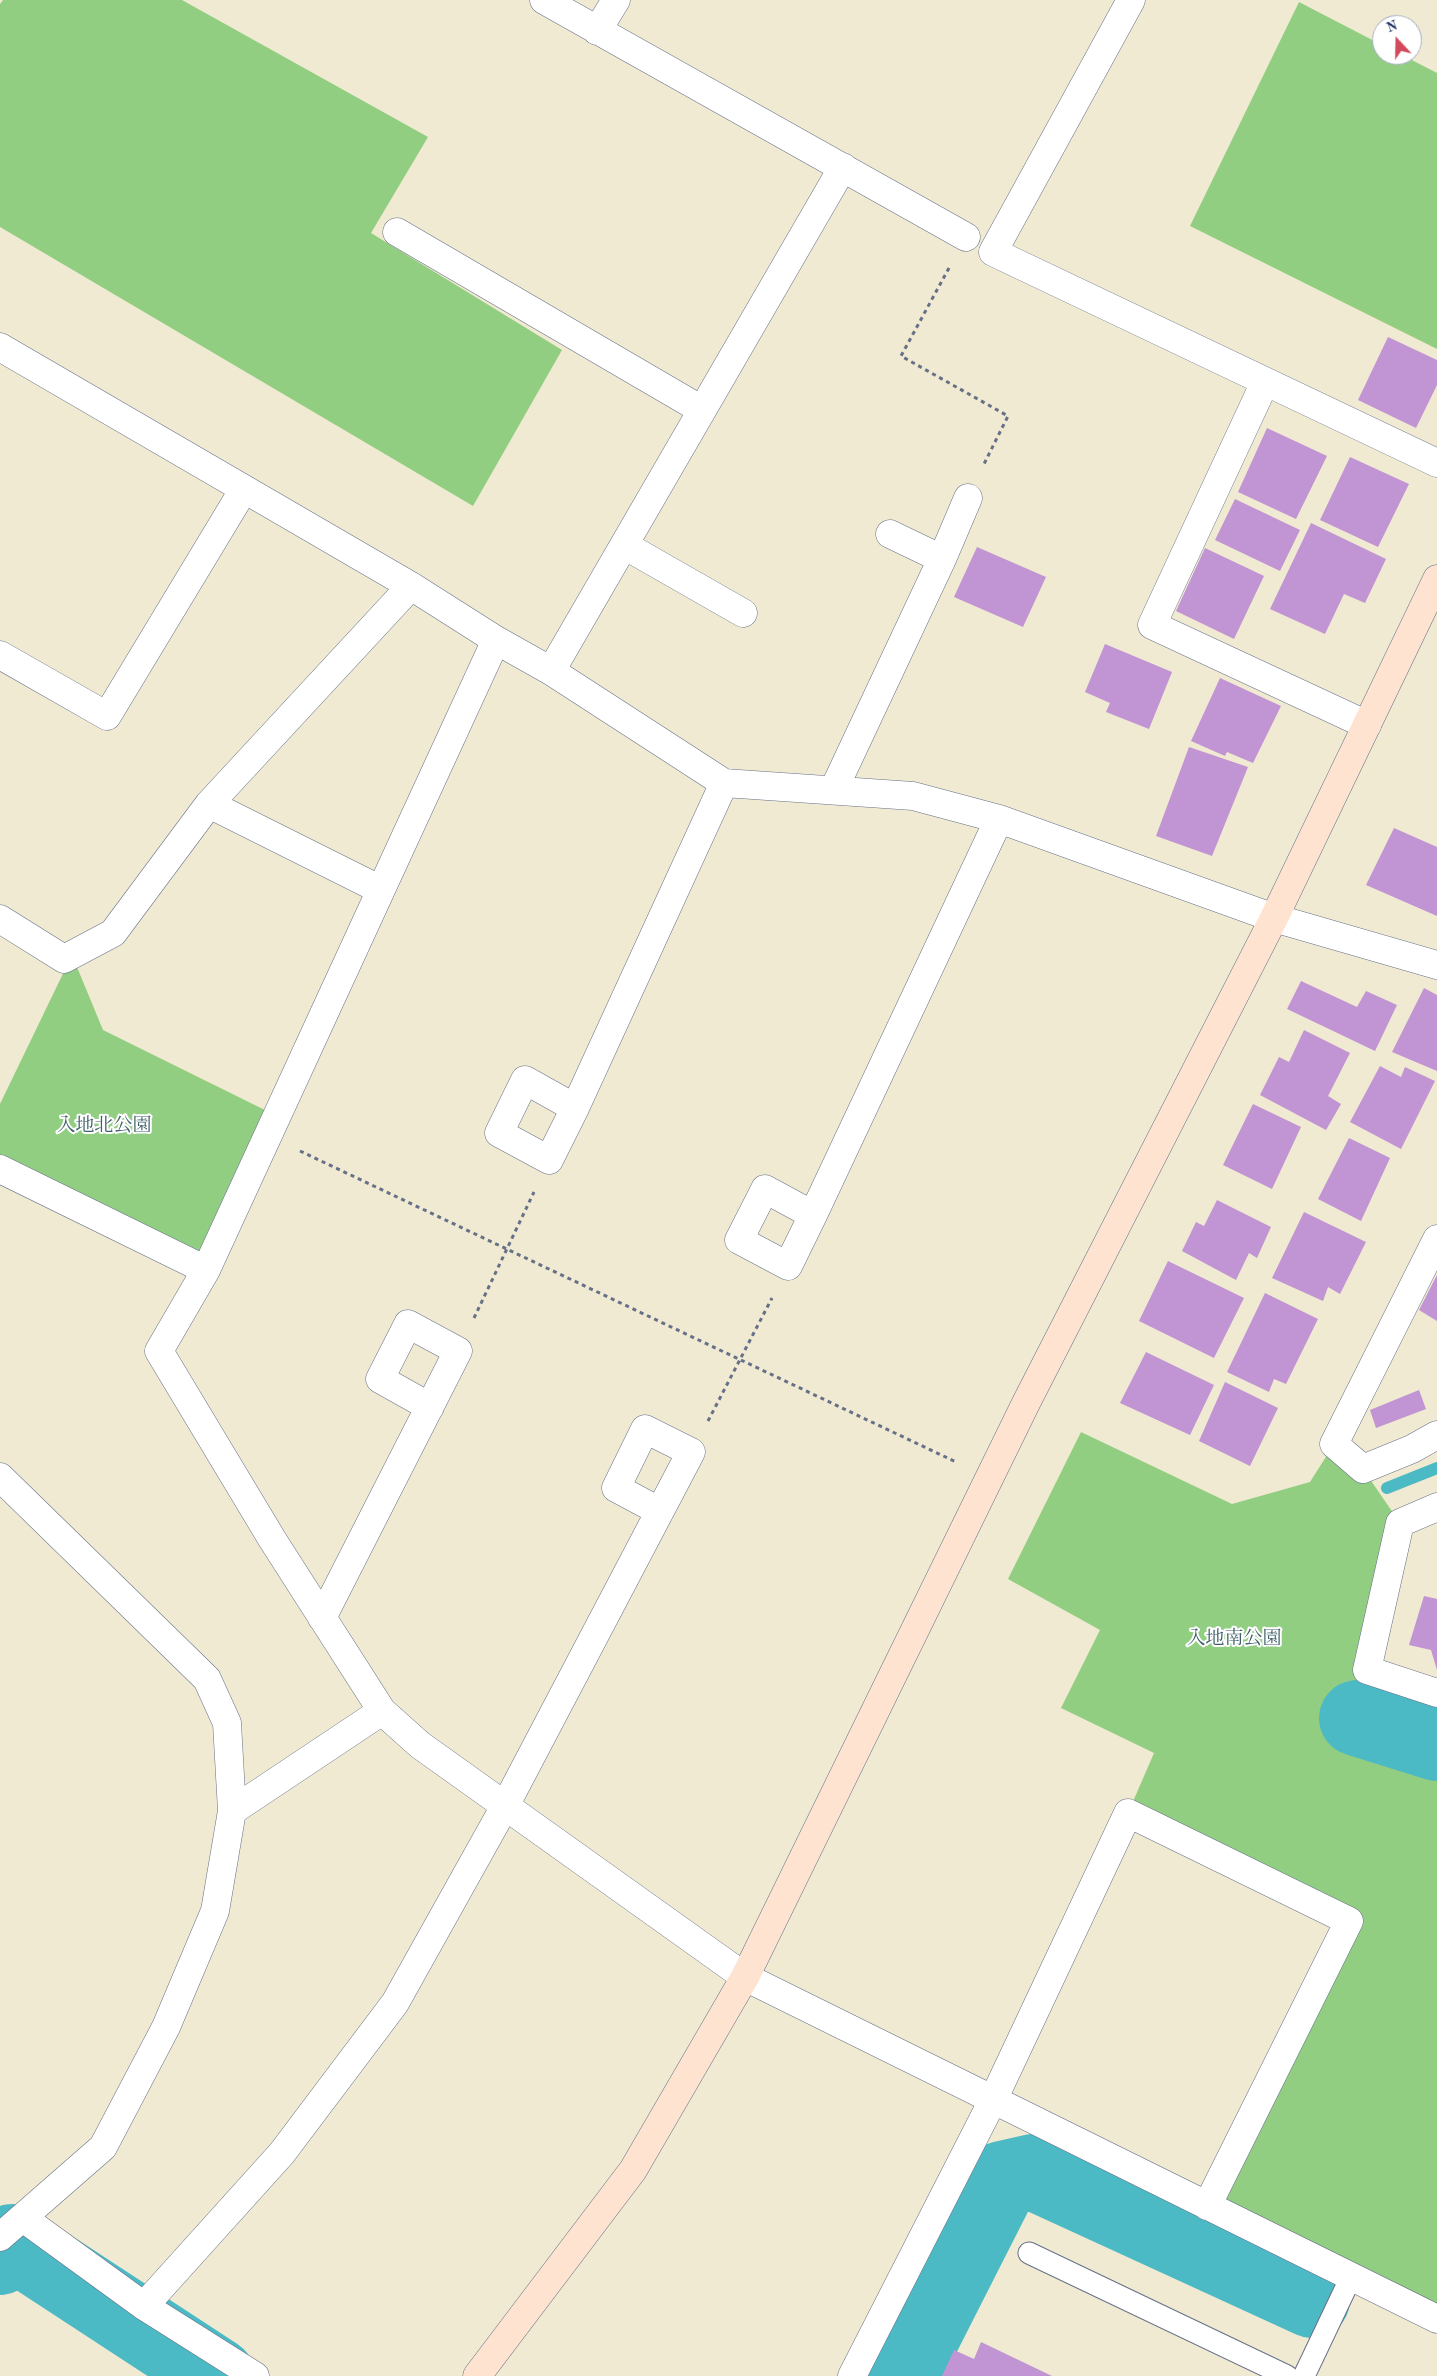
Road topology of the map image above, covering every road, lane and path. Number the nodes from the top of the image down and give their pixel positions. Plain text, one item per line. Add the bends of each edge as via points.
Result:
1 (544, 0) edge
2 (616, 0) edge
3 (1130, 0) edge
4 (597, 31) junction
5 (843, 167) junction
6 (396, 232) dead end
7 (966, 237) joint
8 (0, 347) edge
9 (1265, 382) junction
10 (702, 410) junction
11 (1437, 463) edge
12 (244, 489) junction
13 (968, 498) joint
14 (890, 534) dead end
15 (624, 545) junction
16 (942, 559) junction
17 (1437, 579) edge
18 (411, 586) junction
19 (742, 613) dead end
20 (496, 640) junction
21 (0, 655) edge
22 (551, 671) junction
23 (1367, 725) junction
24 (724, 783) junction
25 (834, 789) junction
26 (209, 804) junction
27 (999, 819) junction
28 (381, 890) junction
29 (1274, 918) junction
30 (0, 919) edge
31 (1437, 965) edge
32 (575, 1108) junction
33 (268, 1135) junction
34 (549, 1160) junction
35 (0, 1169) edge
36 (813, 1215) junction
37 (1437, 1239) edge
38 (507, 1249) junction
39 (788, 1266) junction
40 (206, 1270) junction
41 (458, 1351) junction
42 (741, 1360) junction
43 (430, 1407) junction
44 (1437, 1435) edge
45 (691, 1452) junction
46 (0, 1477) edge
47 (989, 1478) junction
48 (1437, 1507) edge
49 (659, 1511) junction
50 (322, 1618) junction
51 (1437, 1693) edge
52 (382, 1711) junction
53 (505, 1806) junction
54 (232, 1811) junction
55 (745, 1977) junction
56 (993, 2100) junction
57 (1207, 2206) junction
58 (23, 2218) junction
59 (0, 2237) edge
60 (1029, 2253) dead end
61 (1351, 2277) junction
62 (144, 2306) junction
63 (1437, 2320) edge
64 (255, 2376) edge
65 (477, 2376) edge
66 (852, 2376) edge
67 (1287, 2376) edge
68 (1304, 2376) edge

1 - 4 street
2 - 4 street
3 - 9 street via 993,252
4 - 5 street
5 - 7 street
5 - 10 street
6 - 10 street
7 - 13 path via 901,356 1008,416
8 - 12 street
9 - 11 street
9 - 23 street via 1152,625
10 - 15 street
12 - 18 street
12 - 21 street via 107,716
13 - 16 street
14 - 16 street
15 - 19 street
15 - 22 street
16 - 25 street
17 - 23 street
18 - 20 street
18 - 26 street
20 - 22 street
20 - 28 street
22 - 24 street
23 - 29 street
24 - 25 street
24 - 32 street
25 - 27 street via 913,796
26 - 28 street
26 - 30 street via 113,933 64,959
27 - 29 street
27 - 36 street
28 - 33 street
29 - 31 street
29 - 47 street
32 - 34 street
32 - 34 street via 525,1080 499,1133
33 - 38 path
33 - 40 street
34 - 38 path
35 - 40 street
36 - 39 street
36 - 39 street via 765,1189 740,1240
37 - 44 street via 1334,1444 1364,1469
38 - 41 path
38 - 42 path
39 - 42 path
40 - 50 street via 159,1351
41 - 43 street
41 - 43 street via 408,1324 380,1379
42 - 45 path
42 - 47 path
43 - 50 street
45 - 49 street
45 - 49 street via 645,1429 616,1488
46 - 54 street via 207,1679 227,1723
47 - 55 street
48 - 51 street via 1400,1523 1367,1670
49 - 53 street
50 - 52 street
52 - 53 street via 420,1745
52 - 54 street
53 - 55 street
53 - 62 street via 395,2003 282,2153
54 - 58 street via 215,1911 166,2027 103,2147
55 - 56 street
55 - 65 street via 633,2170
56 - 57 street
56 - 57 street via 1128,1813 1349,1921
56 - 66 street
57 - 61 street
58 - 59 street
58 - 62 street
60 - 67 lane
61 - 63 street
61 - 68 lane
62 - 64 street

